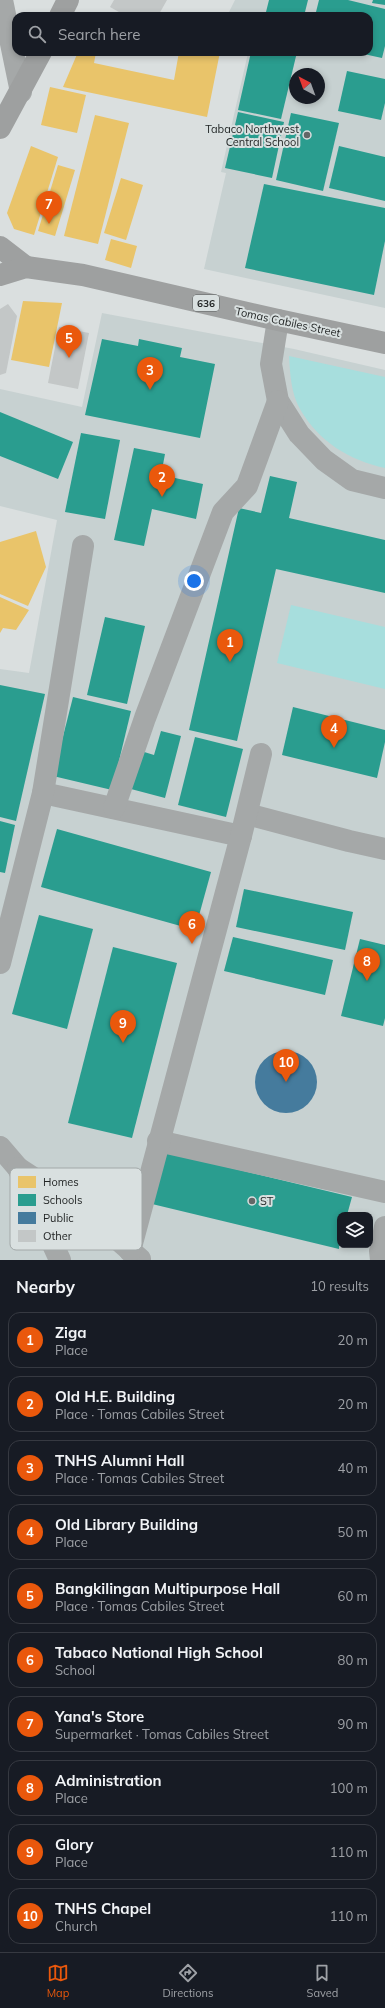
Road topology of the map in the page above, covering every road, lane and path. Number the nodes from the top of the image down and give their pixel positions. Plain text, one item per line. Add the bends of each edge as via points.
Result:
1 (2, 0) edge
2 (68, 0) edge
3 (62, 12) edge
4 (12, 48) edge
5 (14, 56) edge
6 (39, 56) edge
7 (21, 92) junction
8 (0, 128) edge
9 (0, 247) edge
10 (26, 267) junction
11 (0, 275) edge
12 (278, 320) junction
13 (385, 343) edge
14 (278, 401) junction
15 (385, 488) edge
16 (84, 546) dead end
17 (261, 754) dead end
18 (43, 793) junction
19 (114, 808) junction
20 (247, 814) junction
21 (241, 836) junction
22 (385, 849) edge
23 (0, 963) edge
24 (158, 1141) junction
25 (0, 1147) edge
26 (18, 1168) edge
27 (385, 1192) edge
28 (142, 1220) edge
29 (385, 1227) edge
30 (55, 1250) edge
31 (60, 1260) edge
32 (381, 1260) edge

1 - 4 street
2 - 3 main road
5 - 7 street
6 - 7 main road
7 - 8 main road
9 - 10 main road, 636
10 - 11 main road, 636
10 - 12 main road, Tomas Cabiles Street / 636 via 83,275
12 - 13 main road, Tomas Cabiles Street / 636
12 - 14 street via 271,364
14 - 15 street via 299,434 324,460 352,480
14 - 19 street via 247,486 223,512 145,718
16 - 18 street
17 - 20 street
18 - 19 street
18 - 23 street
19 - 21 street
20 - 21 street
20 - 22 street
21 - 24 street
24 - 27 street
24 - 28 street
25 - 26 street
29 - 32 street via 380,1251
30 - 31 street

